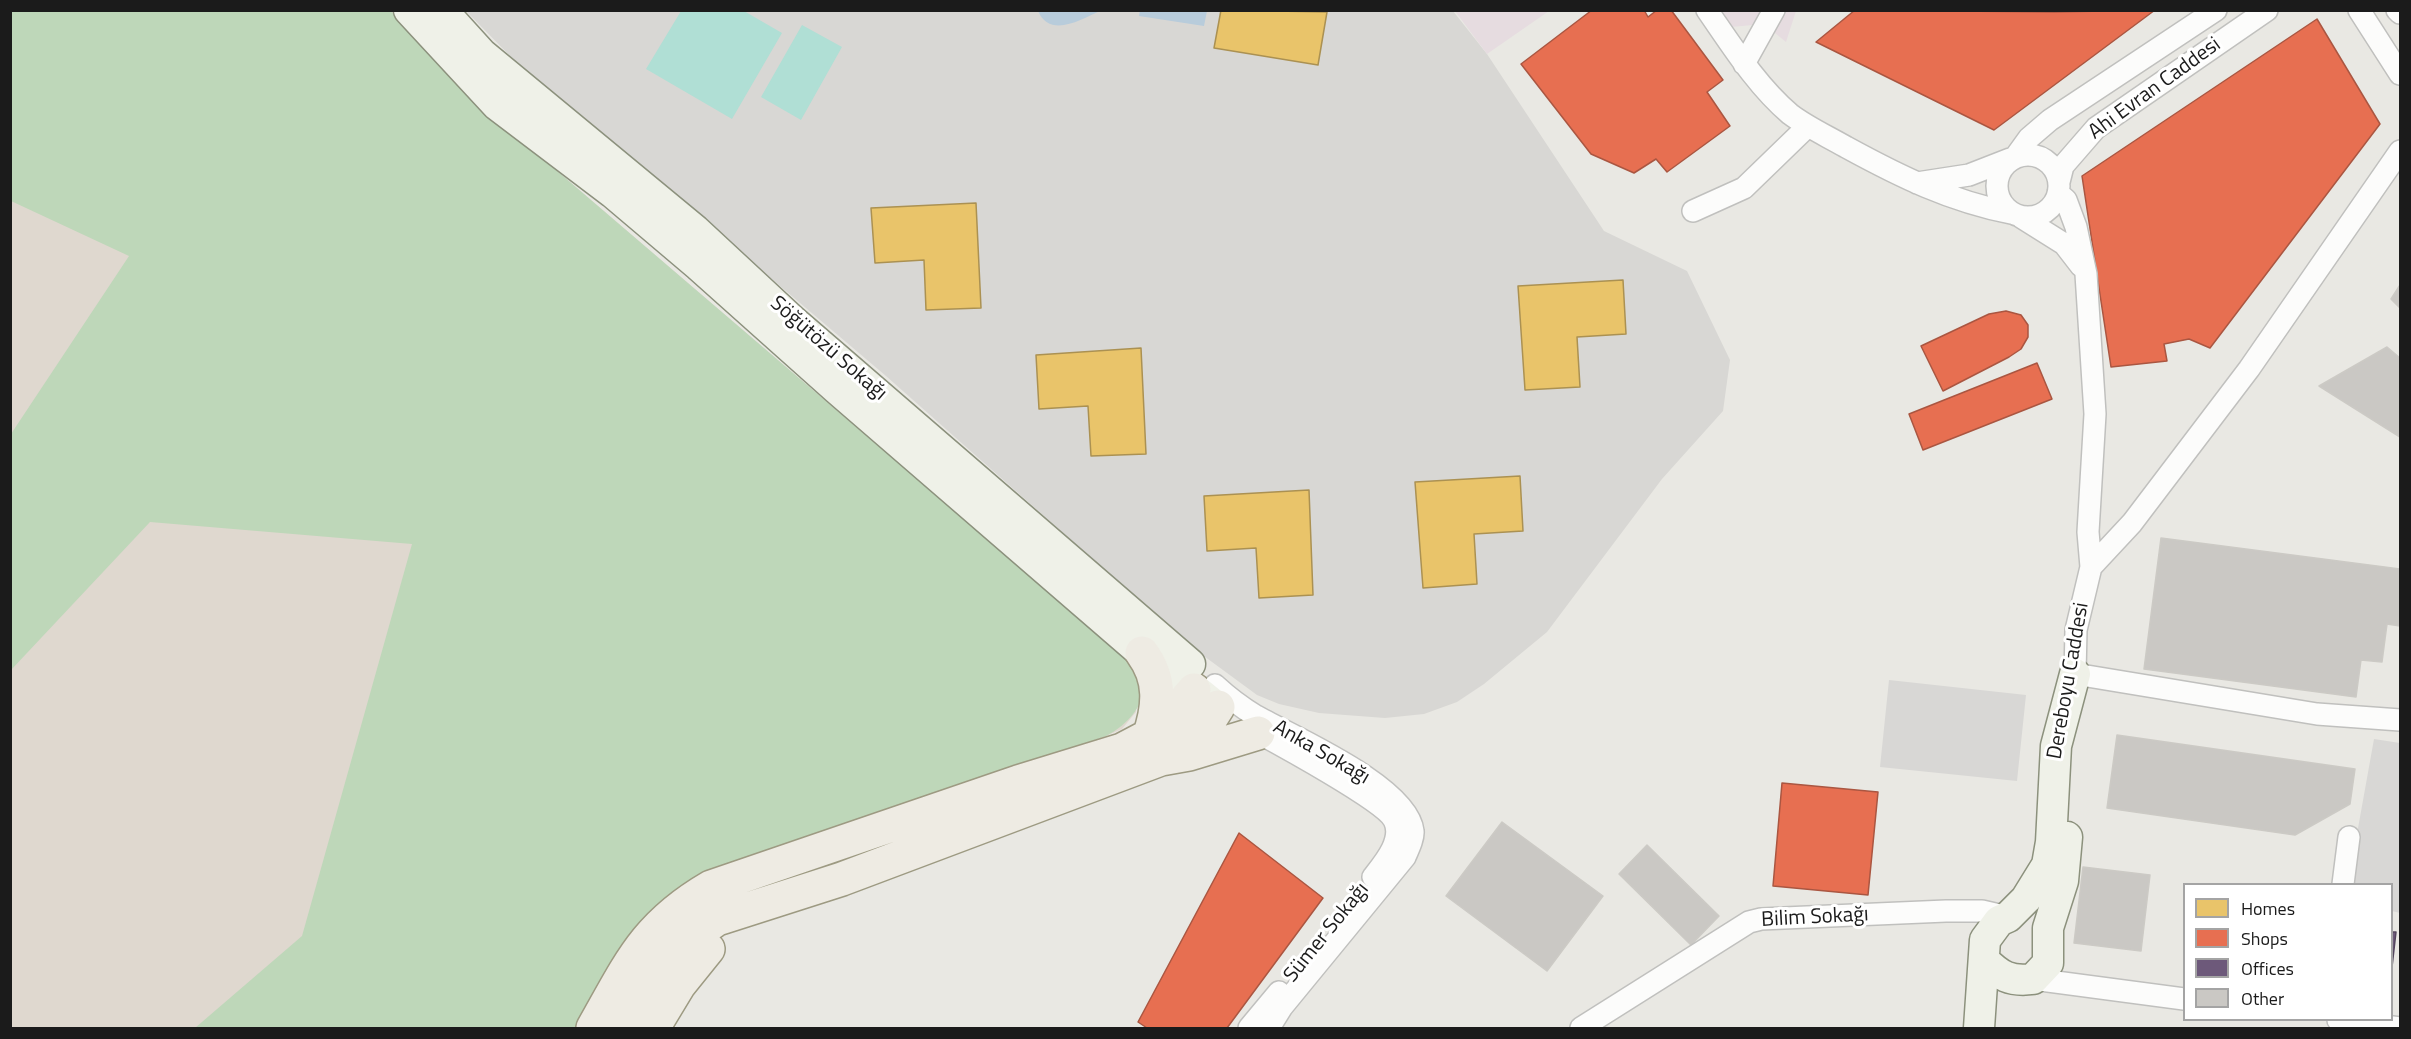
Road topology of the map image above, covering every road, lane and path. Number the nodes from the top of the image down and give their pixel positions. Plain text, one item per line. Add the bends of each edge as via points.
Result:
1 (409, 10) edge
2 (442, 10) edge
3 (1707, 10) edge
4 (1774, 10) edge
5 (2216, 10) edge
6 (2267, 10) edge
7 (2359, 10) edge
8 (1744, 64) junction
9 (2400, 74) edge
10 (1808, 126) junction
11 (2398, 157) edge
12 (2013, 158) junction
13 (1917, 183) junction
14 (2059, 188) junction
15 (1693, 212) dead end
16 (2016, 215) junction
17 (2086, 274) junction
18 (2091, 567) junction
19 (1142, 653) junction
20 (2075, 674) junction
21 (1209, 694) junction
22 (2400, 720) edge
23 (1258, 733) junction
24 (1155, 748) junction
25 (1405, 832) junction
26 (2349, 837) dead end
27 (2343, 883) edge
28 (779, 901) junction
29 (2008, 916) junction
30 (2047, 938) junction
31 (1984, 950) junction
32 (2033, 979) junction
33 (2183, 999) edge
34 (2346, 1021) edge
35 (2400, 1028) edge
36 (593, 1029) edge
37 (625, 1029) edge
38 (653, 1029) edge
39 (1249, 1029) edge
40 (1269, 1029) edge
41 (1581, 1029) edge
42 (1604, 1029) edge
43 (1979, 1029) edge
44 (1992, 1029) edge

1 - 19 street, Söğütözü Sokağı via 497,105 698,264
2 - 21 street, Söğütözü Sokağı via 482,54 696,230
3 - 8 street
4 - 8 street
5 - 12 street, Ahi Evran Caddesi via 2050,120
6 - 14 street, Ahi Evran Caddesi via 2096,128 2064,166
7 - 9 street
8 - 10 street via 1790,113
10 - 13 street
10 - 15 street via 1744,188
11 - 18 street via 2249,369 2132,524
12 - 13 street, Ahi Evran Caddesi via 1969,175
12 - 14 street via 2035,155 2044,159 2051,165
12 - 16 street via 1998,176 1996,186 1998,197
13 - 16 street via 1953,199
14 - 16 street via 2048,210 2040,215
14 - 17 street, Dereboyu Caddesi via 2076,226
16 - 17 street via 2064,244
17 - 18 street, Dereboyu Caddesi via 2095,414 2088,532
18 - 20 street, Dereboyu Caddesi via 2076,630
19 - 21 street, Söğütözü Sokağı
19 - 24 main road via 1155,674 1157,686
20 - 22 street via 2317,714
20 - 29 street, Dereboyu Caddesi via 2056,746 2047,865 2026,898
20 - 30 street via 2079,694 2063,881
21 - 23 street, Anka Sokağı
21 - 24 main road via 1170,719
21 - 25 street, Anka Sokağı via 1233,701 1319,748 1388,794 1407,813
23 - 24 main road via 1190,754
23 - 25 street, Anka Sokağı via 1374,802
24 - 28 main road
24 - 36 main road via 1122,750 1018,782 711,888 683,903 649,936
25 - 39 street, Sümer Sokağı
25 - 40 street, Sümer Sokağı via 1405,857 1282,1007
26 - 27 street
28 - 37 main road via 731,913 694,935 659,974
28 - 38 main road via 749,917 705,952 679,985
29 - 30 street via 2040,928
29 - 31 street, Dereboyu Caddesi via 1999,921
29 - 41 street, Bilim Sokağı via 1946,911 1749,922
30 - 32 street via 2048,963
31 - 32 street via 2006,979
31 - 42 street, Bilim Sokağı via 1985,934 1966,922 1760,929 1736,939
31 - 43 street
32 - 33 street
32 - 44 street via 1997,1001 1992,1010
34 - 35 street

